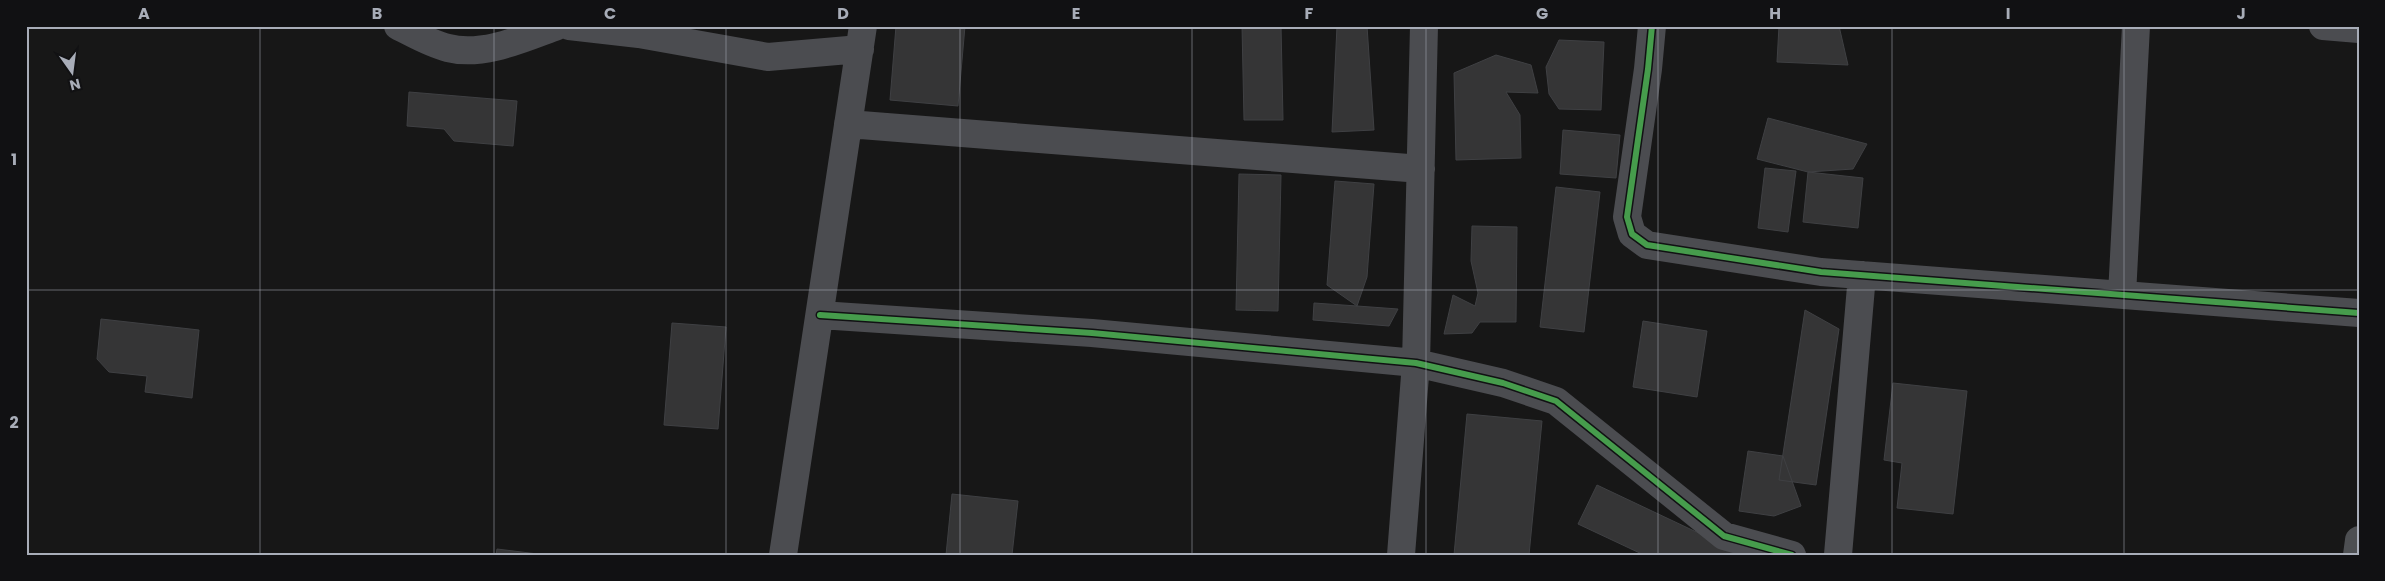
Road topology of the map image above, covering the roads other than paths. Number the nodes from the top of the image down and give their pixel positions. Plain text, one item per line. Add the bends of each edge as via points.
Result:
1 (398, 26) edge
2 (557, 26) edge
3 (569, 26) edge
4 (1424, 26) edge
5 (1652, 26) edge
6 (2136, 26) edge
7 (2323, 26) edge
8 (2359, 29) edge
9 (862, 38) edge
10 (848, 124) junction
11 (1421, 169) junction
12 (1862, 275) junction
13 (2122, 295) junction
14 (2359, 313) edge
15 (820, 314) junction
16 (1416, 363) junction
17 (2359, 540) edge
18 (783, 555) edge
19 (1401, 555) edge
20 (1792, 555) edge
21 (1838, 555) edge
22 (2357, 555) edge

1 - 2 street via 448,48 477,49
3 - 9 street via 639,34 768,56
4 - 11 street
5 - 12 street via 1627,217 1632,234 1647,245 1668,250
6 - 13 street
7 - 8 street
9 - 10 street
10 - 11 street
10 - 15 street
11 - 16 street
12 - 13 street
12 - 21 street
13 - 14 street
15 - 16 street via 1092,333
15 - 18 street
16 - 19 street
16 - 20 street via 1504,383 1556,401 1724,536
17 - 22 main road

